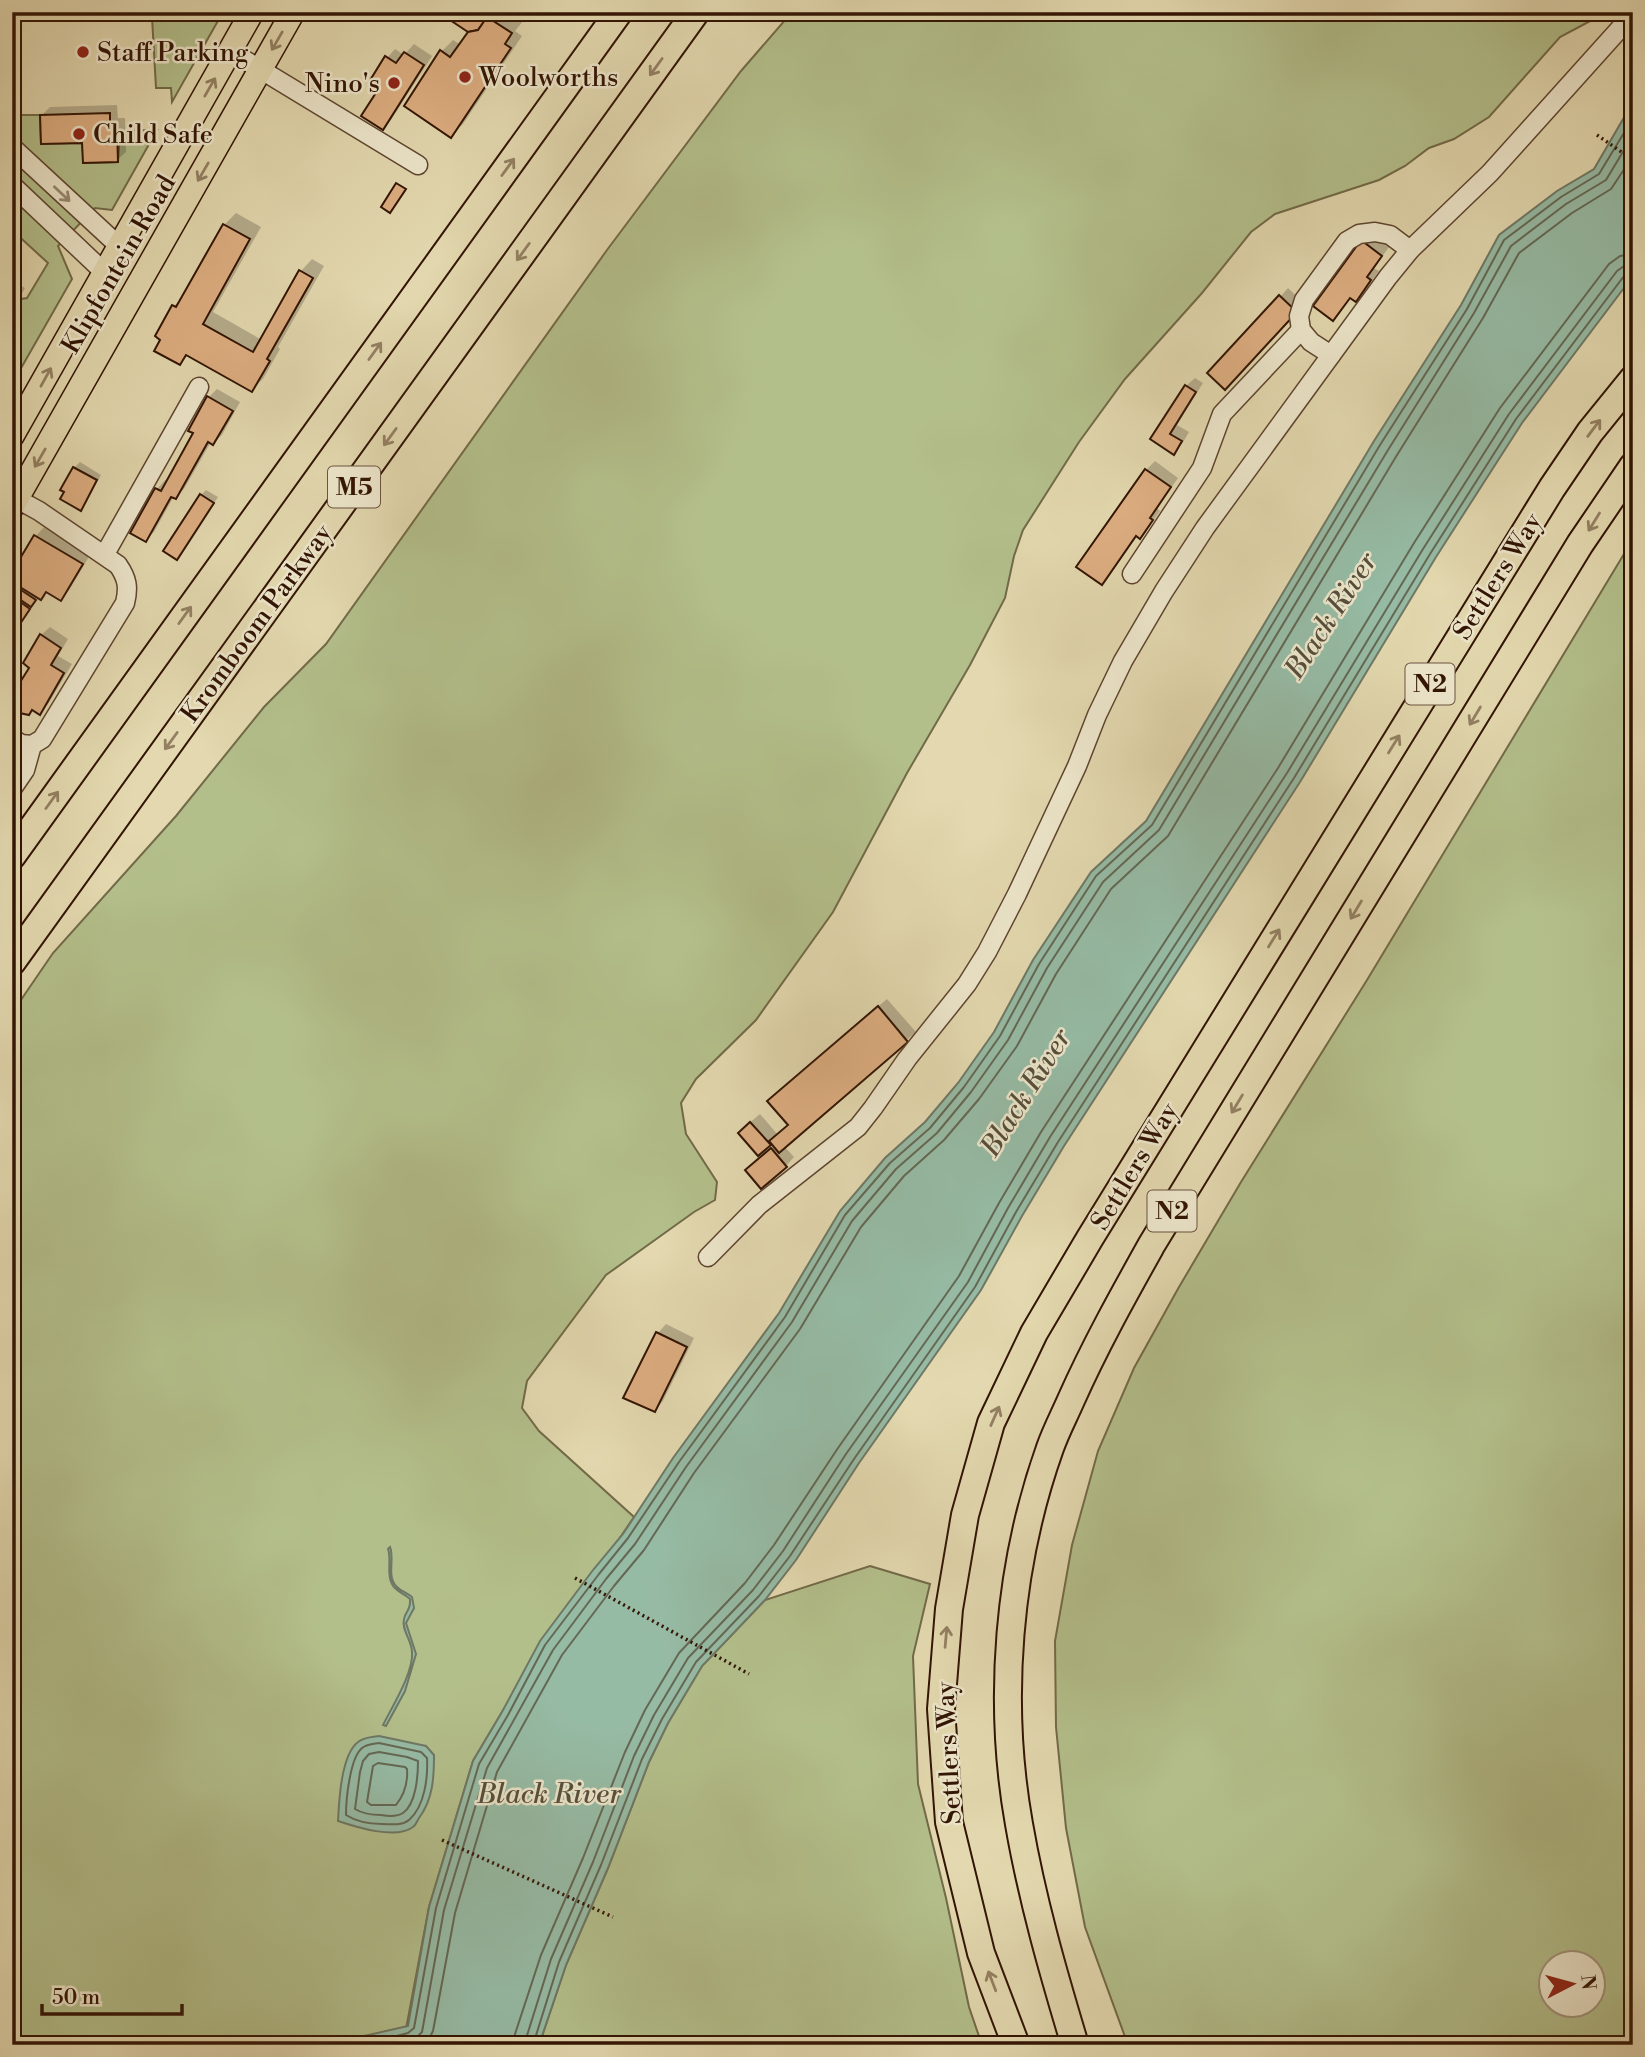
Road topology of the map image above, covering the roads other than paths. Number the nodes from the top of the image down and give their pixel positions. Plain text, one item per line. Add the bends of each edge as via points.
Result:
1 (252, 12) edge
2 (293, 12) edge
3 (619, 12) edge
4 (696, 12) edge
5 (1633, 13) edge
6 (230, 51) junction
7 (261, 70) junction
8 (12, 147) edge
9 (418, 165) dead end
10 (12, 185) edge
11 (120, 246) junction
12 (1410, 250) junction
13 (105, 273) junction
14 (1301, 330) junction
15 (1331, 355) junction
16 (1633, 379) edge
17 (200, 387) dead end
18 (12, 436) edge
19 (1633, 466) edge
20 (14, 503) edge
21 (105, 554) junction
22 (1132, 574) dead end
23 (12, 738) edge
24 (32, 745) junction
25 (12, 789) edge
26 (12, 856) edge
27 (12, 962) edge
28 (708, 1257) dead end
29 (1016, 2045) edge
30 (1075, 2045) edge

1 - 6 main road, Klipfontein Road
2 -> 7 main road, Klipfontein Road
26 -> 3 highway, M5
4 -> 27 highway, Kromboom Parkway / M5
5 - 12 lane via 1490,173
6 - 7 lane
11 -> 6 main road, Klipfontein Road
7 - 9 lane
7 -> 20 main road, Klipfontein Road
8 -> 11 lane
10 - 13 lane
11 - 13 main road, Klipfontein Road
12 - 14 lane via 1390,234 1359,234 1347,241 1304,300 1298,316
12 - 15 lane
18 -> 13 main road, Klipfontein Road
14 - 15 lane
14 - 22 lane via 1222,414 1202,468
15 - 28 lane via 1205,528 1137,637 1017,894 967,984 858,1127 759,1205
29 -> 16 highway, Settlers Way / N2 via 981,1953 949,1822 941,1709 949,1609 965,1515 991,1423 1041,1321 1245,984 1552,488
17 - 21 lane
19 -> 30 highway, Settlers Way / N2 via 1580,544 1152,1244 1097,1344 1050,1447 1027,1523 1012,1616 1008,1708 1018,1822 1030,1885
20 - 21 lane via 39,511
21 - 24 lane via 126,576 125,603 42,739
23 - 24 lane
24 - 25 lane via 26,770

